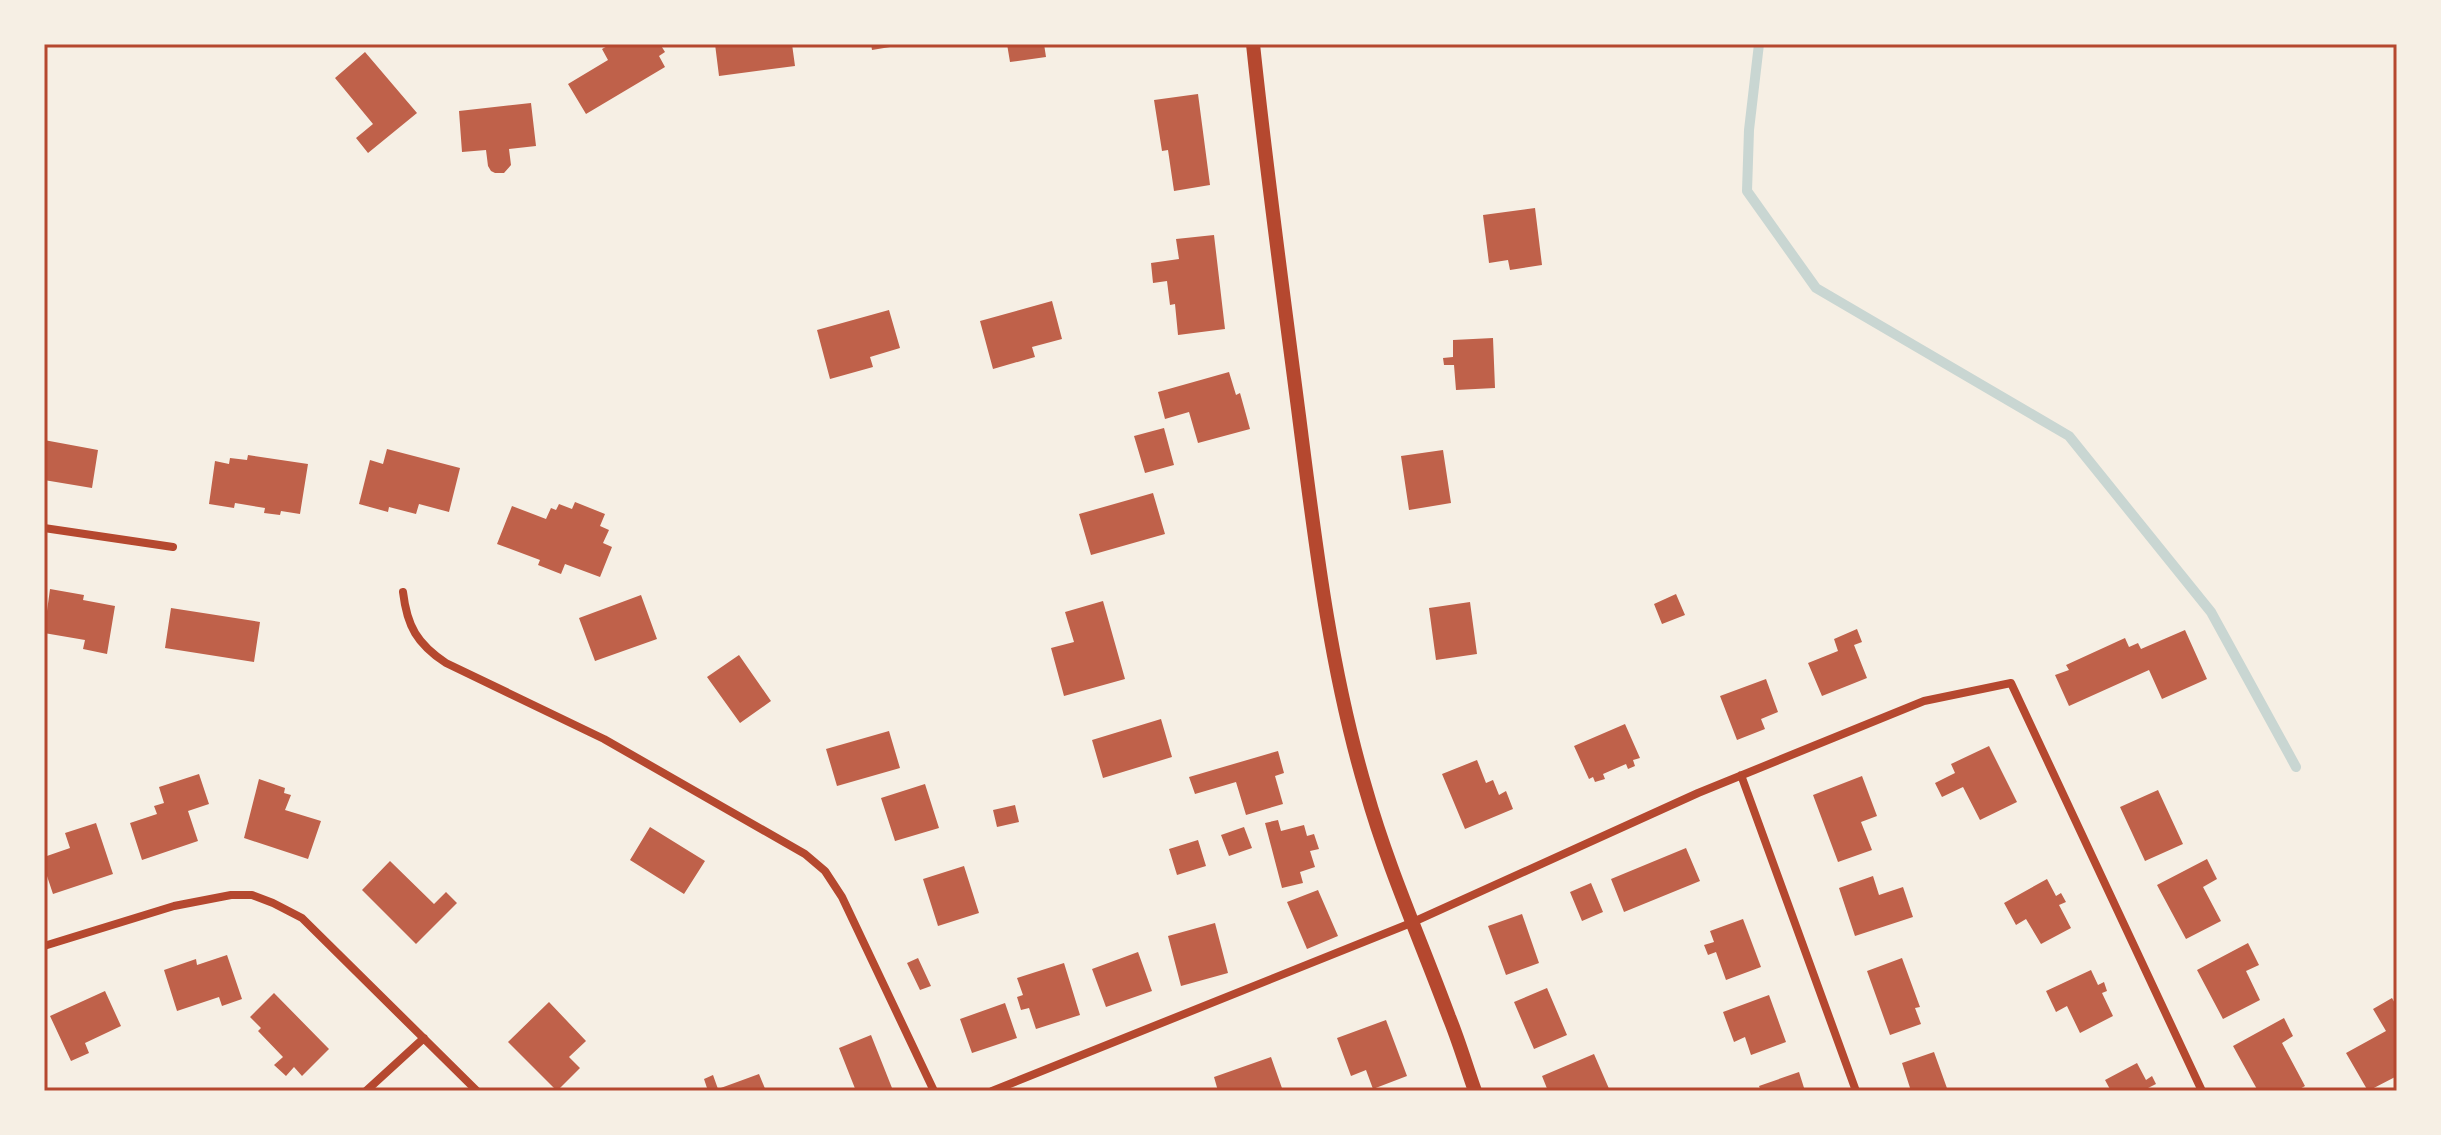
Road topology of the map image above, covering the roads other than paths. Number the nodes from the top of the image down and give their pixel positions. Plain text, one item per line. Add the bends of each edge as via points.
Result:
1 (1253, 44) edge
2 (44, 528) edge
3 (173, 547) dead end
4 (403, 592) dead end
5 (1741, 775) junction
6 (1411, 923) junction
7 (44, 946) edge
8 (424, 1038) junction
9 (366, 1091) edge
10 (477, 1091) edge
11 (934, 1091) edge
12 (992, 1091) edge
13 (1475, 1091) edge
14 (1856, 1091) edge
15 (2202, 1091) edge

1 - 6 street via 1321,582 1365,788
2 - 3 street
4 - 11 street via 413,631 446,663 604,739 805,854 825,871
5 - 6 street
5 - 14 street
5 - 15 street via 1924,701 2011,683
6 - 12 street
6 - 13 street
7 - 8 street via 174,906 252,895 302,918
8 - 9 street
8 - 10 street

